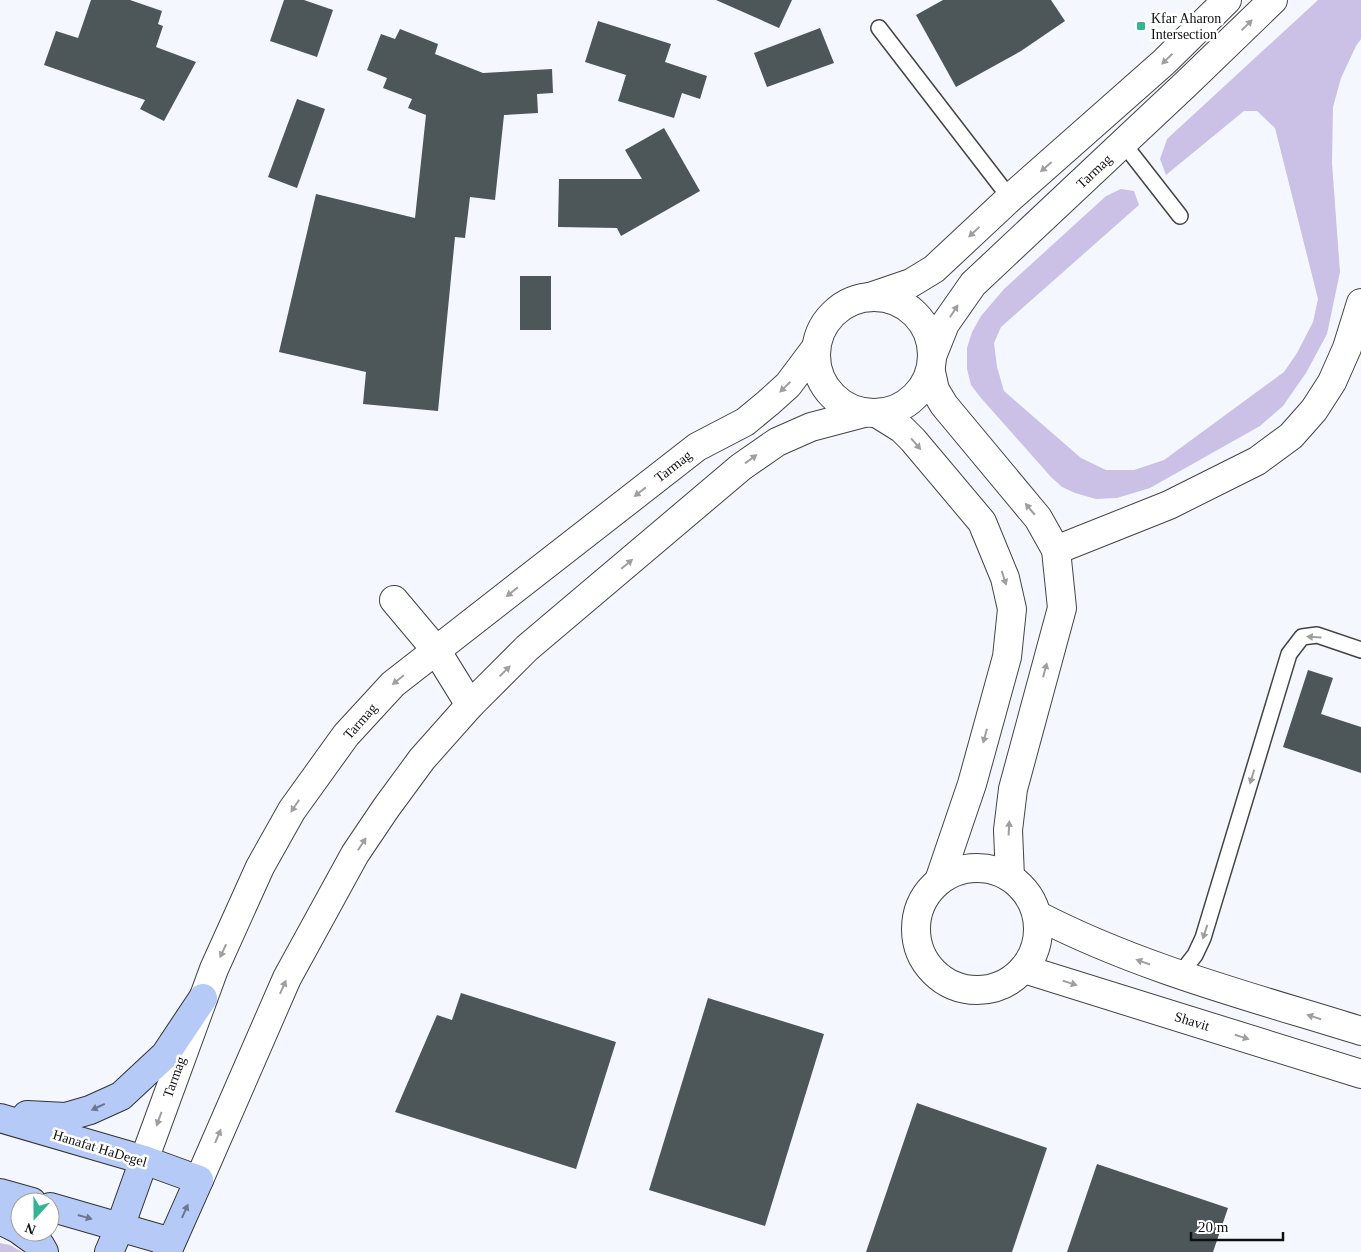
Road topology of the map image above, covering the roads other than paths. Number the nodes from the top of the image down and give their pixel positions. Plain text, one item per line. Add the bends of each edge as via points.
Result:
1 (1227, 0) edge
2 (1273, 0) edge
3 (879, 28) dead end
4 (1123, 144) junction
5 (1010, 198) junction
6 (1180, 216) dead end
7 (870, 297) junction
8 (1361, 303) edge
9 (815, 349) junction
10 (932, 363) junction
11 (871, 413) junction
12 (1056, 550) junction
13 (394, 600) dead end
14 (436, 650) junction
15 (1361, 650) edge
16 (470, 706) junction
17 (1010, 877) junction
18 (938, 881) junction
19 (1037, 915) junction
20 (1024, 969) junction
21 (1180, 974) junction
22 (203, 998) junction
23 (1361, 1031) edge
24 (1361, 1074) edge
25 (0, 1116) edge
26 (144, 1160) junction
27 (199, 1180) junction
28 (60, 1210) edge
29 (120, 1227) junction
30 (36, 1242) edge
31 (169, 1247) edge
32 (44, 1252) edge
33 (109, 1252) edge

1 -> 5 street via 1164,62
4 -> 2 street, Tarmag
3 - 5 lane
4 - 6 lane
10 -> 4 street, Tarmag via 945,324 973,284
5 -> 7 street via 934,269 911,283
7 - 9 street via 850,302 833,313 821,330
7 - 10 street via 888,298 906,306 920,319 929,335
8 - 12 street via 1348,348 1332,382 1314,410 1291,436 1257,461 1169,505
9 - 11 street via 816,367 822,383 833,397 847,408
9 -> 14 street, Tarmag via 788,385 745,422 697,447
10 - 11 street via 925,385 916,396 892,411
12 -> 10 street via 1038,518 944,405 935,390
16 -> 11 street via 528,648 754,457 777,442 811,427
11 -> 18 street via 902,429 982,522 1005,578 1012,609 1002,676 972,784
17 -> 12 street via 1008,830 1013,789 1062,608
13 - 14 street
14 - 16 street
14 -> 22 street, Tarmag via 393,684 346,735 292,810 260,867
15 -> 21 lane via 1317,636 1302,637 1289,654 1203,938 1196,955
27 -> 16 street via 286,978 355,854 422,759
17 - 18 street via 992,869 974,867
17 - 19 street via 1032,900
18 - 20 street via 925,896 917,915 916,935 933,972 969,990 989,989 1008,982
19 - 20 street via 1039,935 1034,953
21 -> 19 street via 1071,933
20 -> 24 street, Shavit
23 -> 21 street
22 -> 25 main road via 165,1055 121,1096 90,1110 66,1116
22 -> 26 street, Tarmag
25 - 26 main road, Hanafat HaDegel
26 - 27 main road, Hanafat HaDegel
26 - 29 main road, Tarmag
31 -> 27 main road
28 -> 29 main road
29 - 31 main road
29 - 33 main road, Tarmag
30 - 32 main road

